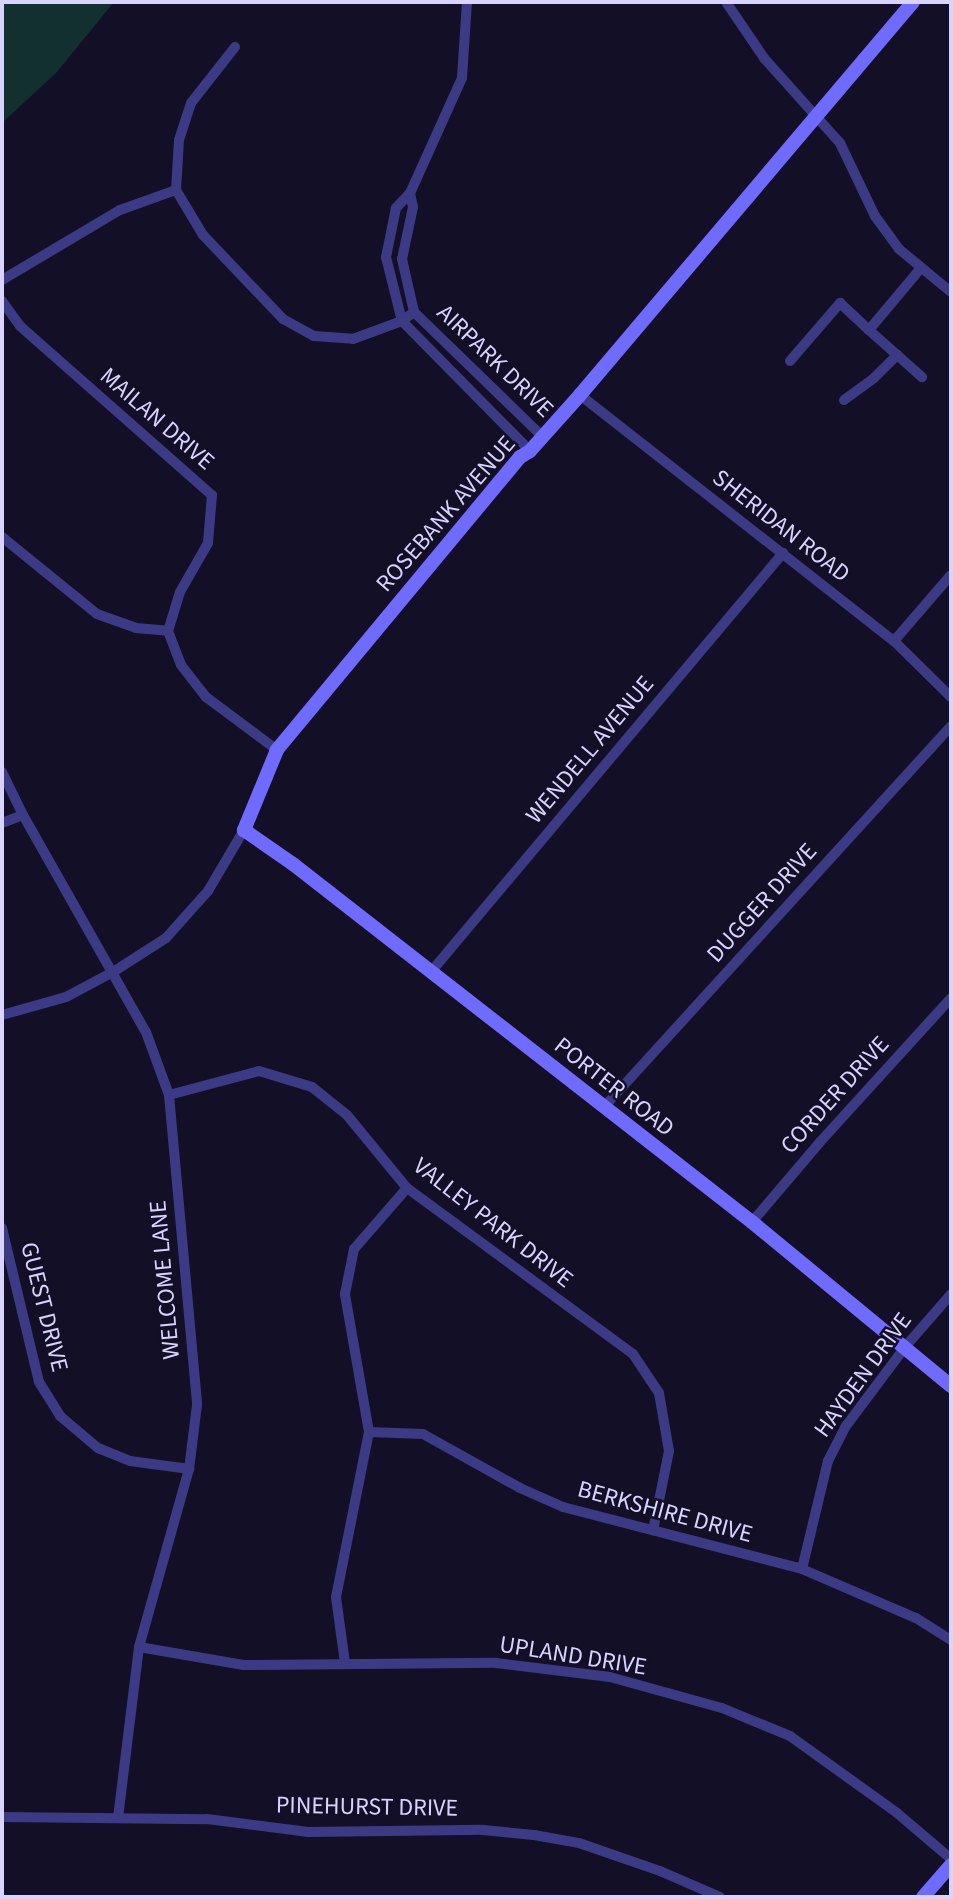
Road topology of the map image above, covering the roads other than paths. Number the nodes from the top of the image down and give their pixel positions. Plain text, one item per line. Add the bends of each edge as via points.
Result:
1 (467, 2) edge
2 (726, 2) edge
3 (913, 2) edge
4 (235, 47) dead end
5 (815, 114) junction
6 (176, 190) junction
7 (410, 193) junction
8 (921, 268) junction
9 (2, 279) edge
10 (951, 292) edge
11 (2, 301) edge
12 (414, 312) junction
13 (402, 321) junction
14 (869, 330) junction
15 (897, 355) junction
16 (790, 361) dead end
17 (922, 377) dead end
18 (580, 395) junction
19 (844, 400) dead end
20 (542, 437) junction
21 (530, 452) junction
22 (2, 537) edge
23 (783, 553) junction
24 (951, 575) edge
25 (168, 631) junction
26 (894, 641) junction
27 (951, 697) edge
28 (951, 726) edge
29 (277, 750) junction
30 (2, 772) edge
31 (23, 815) junction
32 (2, 823) edge
33 (244, 830) junction
34 (113, 972) junction
35 (430, 973) junction
36 (951, 998) edge
37 (2, 1015) edge
38 (169, 1095) junction
39 (604, 1107) junction
40 (407, 1188) junction
41 (752, 1222) junction
42 (2, 1228) edge
43 (951, 1294) edge
44 (905, 1347) junction
45 (951, 1386) edge
46 (369, 1432) junction
47 (189, 1469) junction
48 (653, 1530) junction
49 (802, 1569) junction
50 (951, 1640) edge
51 (139, 1647) junction
52 (345, 1663) junction
53 (2, 1817) edge
54 (118, 1817) junction
55 (951, 1859) edge
56 (951, 1865) edge
57 (720, 1897) edge
58 (923, 1897) edge

1 - 7 street, AIRPARK DRIVE via 463,78
2 - 5 street via 764,58
3 - 5 street, ROSEBANK AVENUE
4 - 6 street via 191,103 179,140
5 - 8 street via 840,143 876,216 899,249
5 - 18 street, ROSEBANK AVENUE
6 - 9 street via 120,210
6 - 13 street via 203,235 283,319 314,336 353,338
7 - 12 street, AIRPARK DRIVE via 413,207 402,259
7 - 13 street, AIRPARK DRIVE via 396,208 386,257
8 - 10 street
8 - 14 street
11 - 25 street, MAILAN DRIVE via 20,326 212,495 208,543 180,592
12 - 13 street
12 - 20 street, AIRPARK DRIVE
13 - 21 street, AIRPARK DRIVE
14 - 15 street
14 - 16 street via 840,303
15 - 17 street
15 - 19 street
18 - 20 street, ROSEBANK AVENUE
18 - 23 street, SHERIDAN ROAD
20 - 21 street, ROSEBANK AVENUE
21 - 29 street, ROSEBANK AVENUE via 520,457
22 - 25 street via 97,614 136,628
23 - 26 street, SHERIDAN ROAD
23 - 35 street, WENDELL AVENUE
24 - 26 street
25 - 29 street via 181,665 206,697
26 - 27 street, SHERIDAN ROAD
28 - 39 street, DUGGER DRIVE
29 - 33 street, ROSEBANK AVENUE
30 - 31 street, WELCOME LANE
31 - 32 street
31 - 34 street, WELCOME LANE
33 - 34 street, ROSEBANK AVENUE via 208,891 166,938
33 - 35 street, PORTER ROAD
34 - 37 street, ROSEBANK AVENUE via 65,997
34 - 38 street, WELCOME LANE via 146,1032
35 - 39 street, PORTER ROAD
36 - 41 street, CORDER DRIVE
38 - 40 street, VALLEY PARK DRIVE via 259,1071 312,1087 347,1115
38 - 47 street, WELCOME LANE via 197,1405
39 - 41 street, PORTER ROAD
40 - 46 street via 354,1249 345,1294
40 - 48 street, VALLEY PARK DRIVE via 633,1354 659,1393 669,1451
41 - 44 street, PORTER ROAD
42 - 47 street, GUEST DRIVE via 39,1382 60,1416 98,1448 130,1461
43 - 44 street, HAYDEN DRIVE
44 - 45 street, PORTER ROAD
44 - 49 street, HAYDEN DRIVE via 846,1426 828,1461
46 - 48 street, BERKSHIRE DRIVE via 423,1434 538,1497
46 - 52 street via 336,1597
47 - 51 street, WELCOME LANE
48 - 49 street, BERKSHIRE DRIVE
49 - 50 street, BERKSHIRE DRIVE via 916,1618
51 - 52 street, UPLAND DRIVE via 243,1665
51 - 54 street, WELCOME LANE
52 - 55 street, UPLAND DRIVE via 496,1663 610,1677 722,1708 790,1736 897,1813
53 - 54 street, PINEHURST DRIVE
54 - 57 street, PINEHURST DRIVE via 207,1819 308,1832 483,1830 534,1835 579,1843
56 - 58 street

